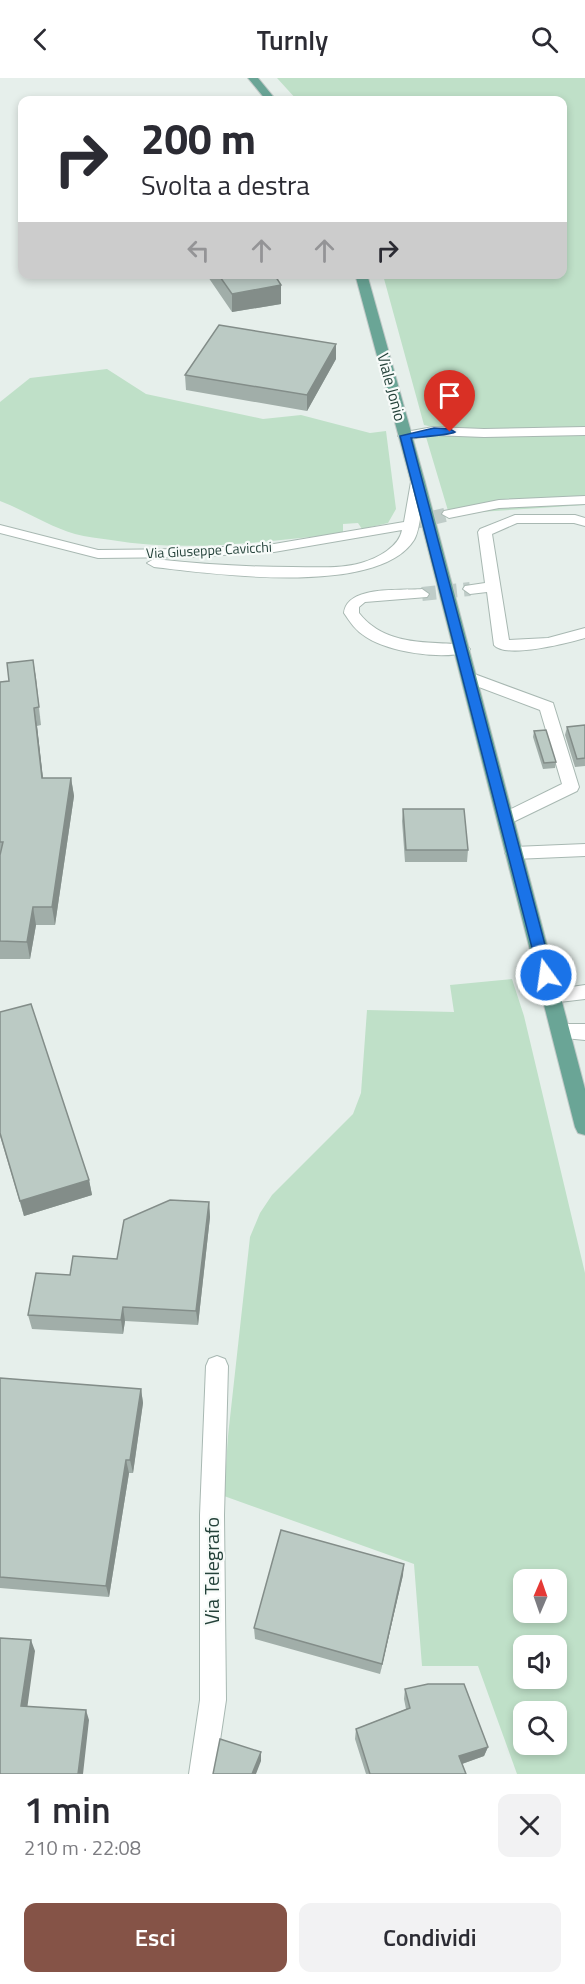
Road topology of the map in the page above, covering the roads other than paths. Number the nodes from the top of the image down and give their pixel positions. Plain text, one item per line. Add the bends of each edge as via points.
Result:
1 (253, 78) edge
2 (268, 96) edge
3 (362, 279) edge
4 (585, 431) edge
5 (405, 436) junction
6 (418, 482) junction
7 (585, 500) edge
8 (449, 514) tunnel mouth
9 (585, 522) edge
10 (0, 523) edge
11 (401, 526) tunnel mouth
12 (0, 529) edge
13 (18, 533) junction
14 (98, 555) junction
15 (493, 587) junction
16 (470, 589) tunnel mouth
17 (422, 594) tunnel mouth
18 (585, 633) edge
19 (462, 649) junction
20 (469, 677) junction
21 (506, 819) junction
22 (585, 850) edge
23 (514, 853) junction
24 (585, 992) edge
25 (551, 996) junction
26 (561, 1032) junction
27 (585, 1032) edge
28 (585, 1127) edge
29 (217, 1366) dead end
30 (202, 1774) edge

1 - 2 main road
3 - 5 main road, Viale Jonio
4 - 5 street via 434,431
5 - 6 main road, Viale Jonio
6 - 14 street via 408,538 396,552 365,567 328,573 225,571
6 - 19 main road, Viale Jonio
7 - 8 street via 499,504
9 - 15 street via 515,519 485,532
10 - 13 street
11 - 14 street, Via Giuseppe Cavicchi via 274,548
12 - 13 street
13 - 14 street, Via Giuseppe Cavicchi
15 - 16 street
15 - 18 street via 502,645 548,643
17 - 19 street via 361,598 352,605 351,613 356,623 373,636 419,648
19 - 20 main road, Viale Jonio
20 - 21 main road, Viale Jonio
20 - 21 street via 547,706 572,787
21 - 23 main road, Viale Jonio
22 - 23 street
23 - 25 main road, Viale Jonio
24 - 25 street
25 - 26 main road, Viale Jonio
26 - 27 street
26 - 28 main road, Viale Jonio
29 - 30 street, Via Telegrafo via 212,1515 213,1700

